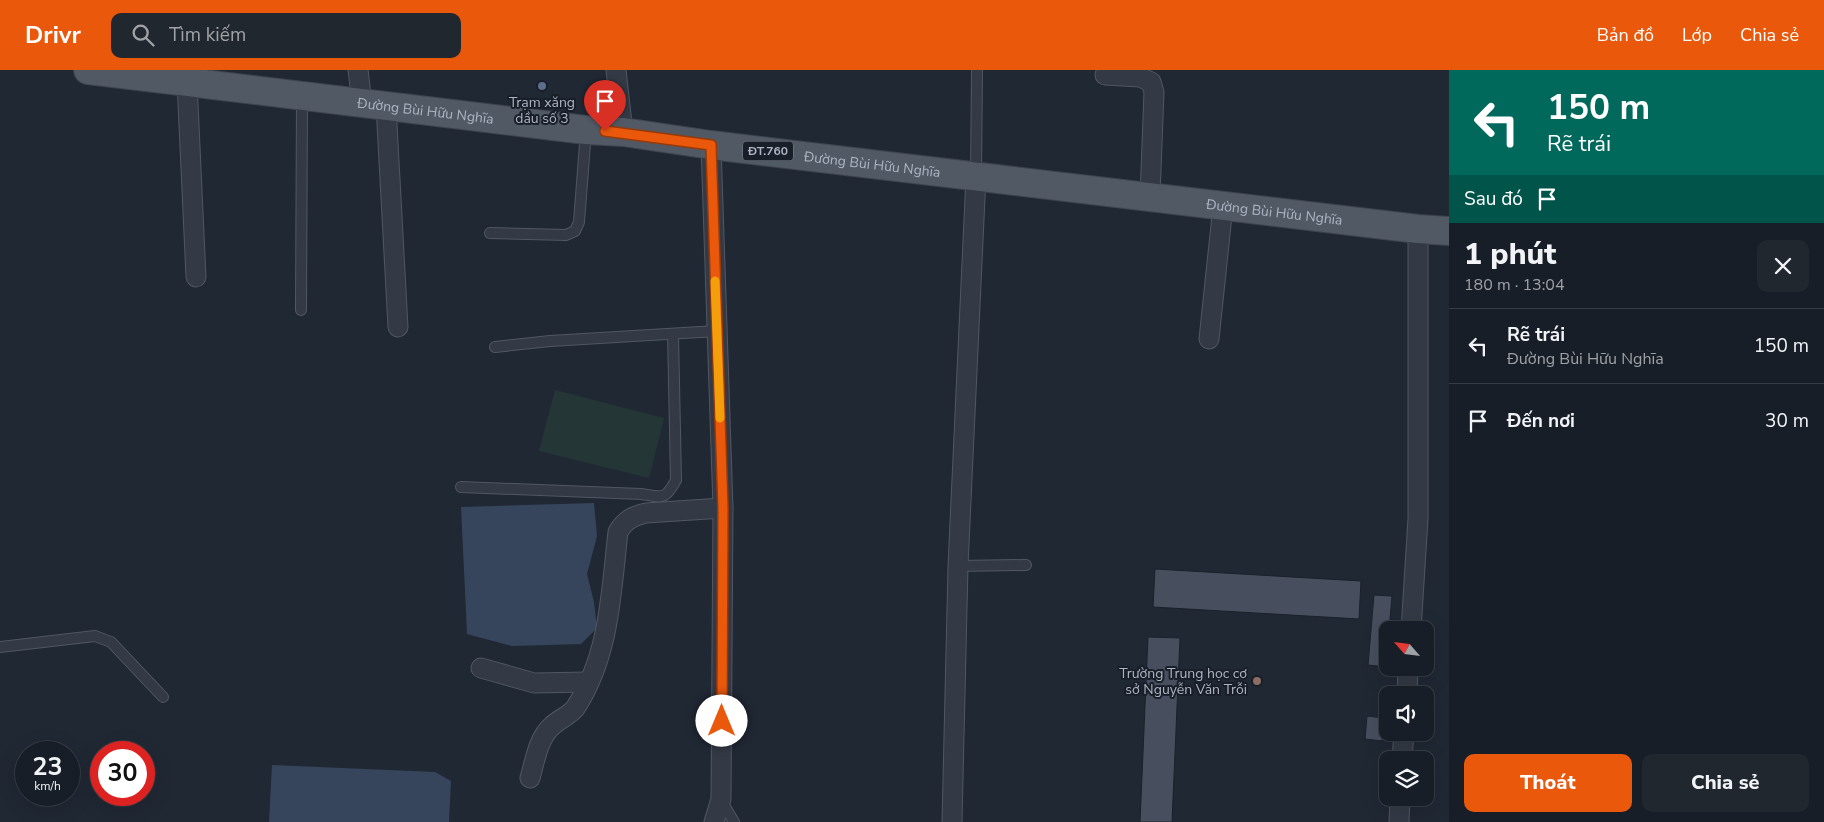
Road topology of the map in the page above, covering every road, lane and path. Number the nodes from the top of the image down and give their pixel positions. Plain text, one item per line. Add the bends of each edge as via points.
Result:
1 (88, 70) edge
2 (358, 70) edge
3 (616, 70) edge
4 (977, 70) edge
5 (138, 73) edge
6 (1106, 76) dead end
7 (228, 78) edge
8 (187, 82) junction
9 (302, 96) junction
10 (374, 104) junction
11 (586, 130) junction
12 (623, 132) junction
13 (711, 145) junction
14 (976, 176) junction
15 (1150, 197) junction
16 (1223, 206) junction
17 (1418, 229) junction
18 (1449, 231) edge
19 (490, 233) dead end
20 (196, 277) dead end
21 (301, 310) dead end
22 (398, 327) dead end
23 (717, 331) junction
24 (673, 334) junction
25 (1209, 339) dead end
26 (495, 347) dead end
27 (462, 486) dead end
28 (723, 508) junction
29 (1026, 565) dead end
30 (958, 566) junction
31 (1412, 621) edge
32 (0, 647) edge
33 (481, 668) dead end
34 (588, 682) junction
35 (163, 697) dead end
36 (530, 778) dead end
37 (721, 799) junction
38 (1400, 806) edge
39 (714, 822) edge
40 (734, 822) edge
41 (952, 822) edge
42 (1399, 822) edge

1 - 5 main road, Đường Bùi Hữu Nghĩa / ĐT.760
2 - 10 street
3 - 12 street
4 - 14 lane
5 - 8 main road, Đường Bùi Hữu Nghĩa / ĐT.760
6 - 15 street via 1140,77 1151,82 1154,92
7 - 8 main road, Đường Bùi Hữu Nghĩa / ĐT.760
7 - 9 main road, Đường Bùi Hữu Nghĩa / ĐT.760
8 - 20 street
9 - 10 main road, Đường Bùi Hữu Nghĩa / ĐT.760
9 - 21 lane
10 - 11 main road, Đường Bùi Hữu Nghĩa / ĐT.760
10 - 22 street
11 - 12 main road, Đường Bùi Hữu Nghĩa / ĐT.760
11 - 19 lane via 579,222 575,231 566,235
12 - 13 main road, Đường Bùi Hữu Nghĩa / ĐT.760
13 - 14 main road, Đường Bùi Hữu Nghĩa / ĐT.760
13 - 23 street
14 - 15 main road, Đường Bùi Hữu Nghĩa / ĐT.760
14 - 30 street
15 - 16 main road, Đường Bùi Hữu Nghĩa / ĐT.760
16 - 17 main road, Đường Bùi Hữu Nghĩa / ĐT.760
16 - 25 street
17 - 18 main road, Đường Bùi Hữu Nghĩa / ĐT.760
17 - 31 street via 1418,519
23 - 24 lane
23 - 28 street
24 - 26 lane
24 - 27 lane via 676,480 669,494 663,497
28 - 34 street via 646,513 624,522 618,532 608,623
28 - 37 street
29 - 30 lane
30 - 41 street
32 - 35 lane via 95,636 111,642
33 - 34 street via 534,683
34 - 36 street via 575,708 550,727 538,748
37 - 39 street
37 - 40 lane
38 - 42 street

